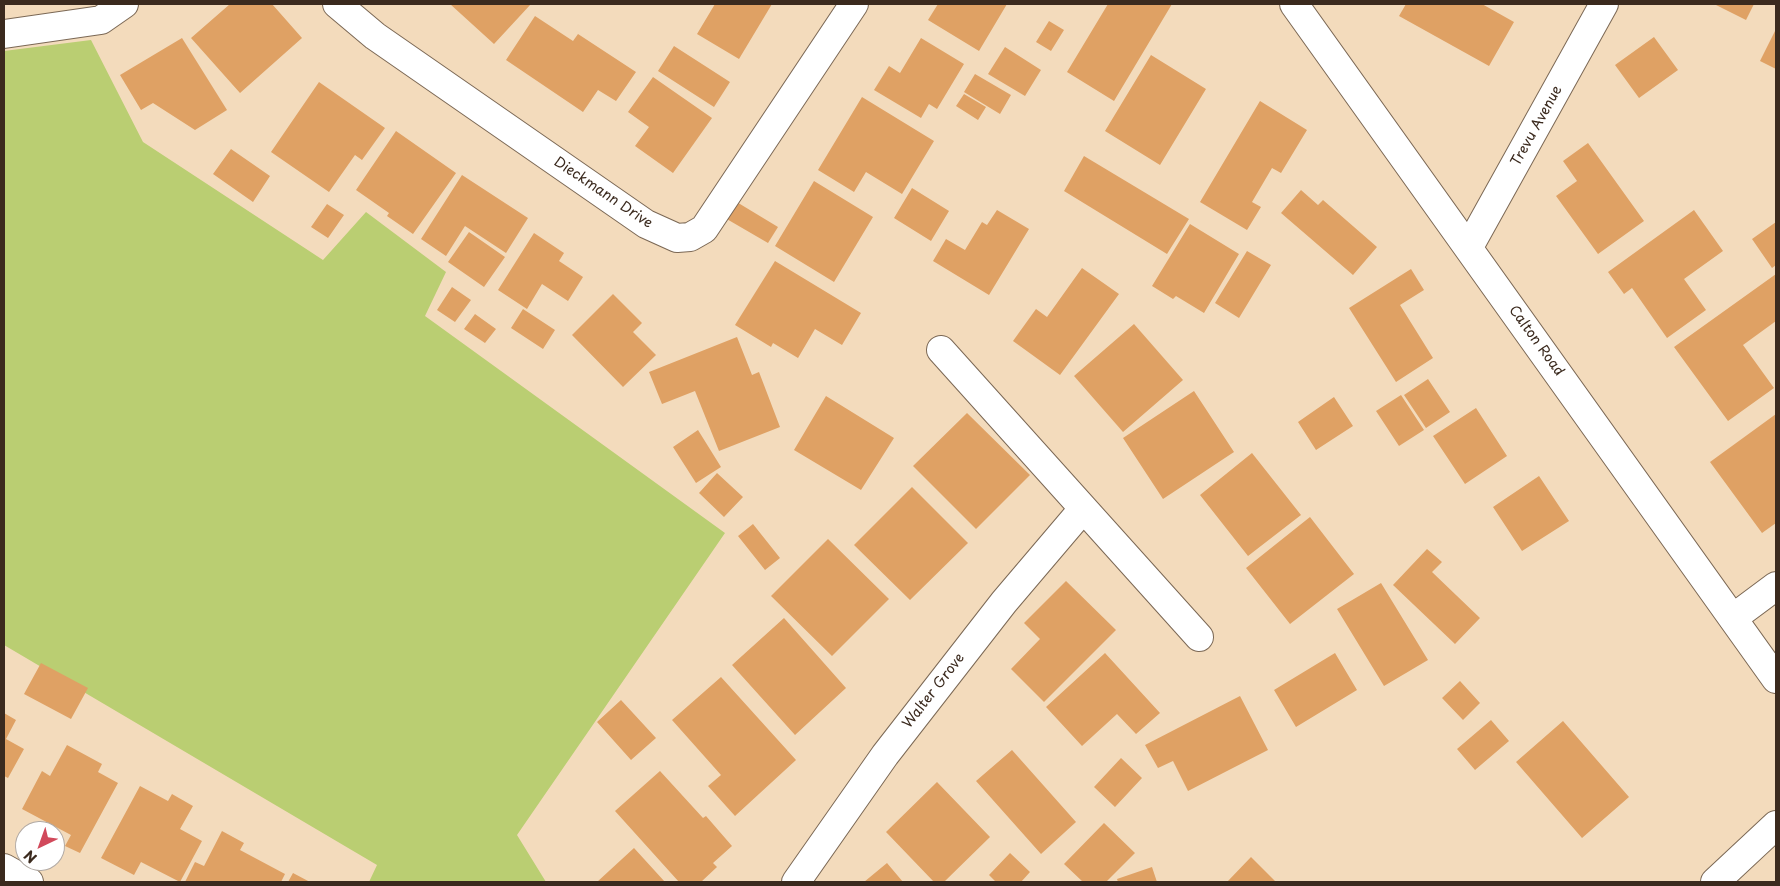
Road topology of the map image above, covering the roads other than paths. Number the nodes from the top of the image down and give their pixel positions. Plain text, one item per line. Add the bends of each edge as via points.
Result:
1 (124, 4) edge
2 (337, 4) edge
3 (854, 4) edge
4 (1294, 4) edge
5 (1604, 4) edge
6 (4, 34) edge
7 (1469, 247) junction
8 (941, 350) dead end
9 (1083, 509) junction
10 (1776, 586) edge
11 (1733, 618) junction
12 (1199, 637) dead end
13 (1776, 680) edge
14 (1776, 825) edge
15 (4, 868) edge
16 (29, 882) edge
17 (796, 882) edge
18 (1716, 882) edge

1 - 6 street via 101,20
2 - 3 street, Dieckmann Drive via 375,36 646,224 677,238 690,236 704,228
4 - 7 street, Calton Road
5 - 7 street, Trevu Avenue
7 - 11 street, Calton Road
8 - 9 street
9 - 12 street
9 - 17 street, Walter Grove via 1004,602 884,755
10 - 11 street
11 - 13 street, Calton Road
14 - 18 street
15 - 16 street

